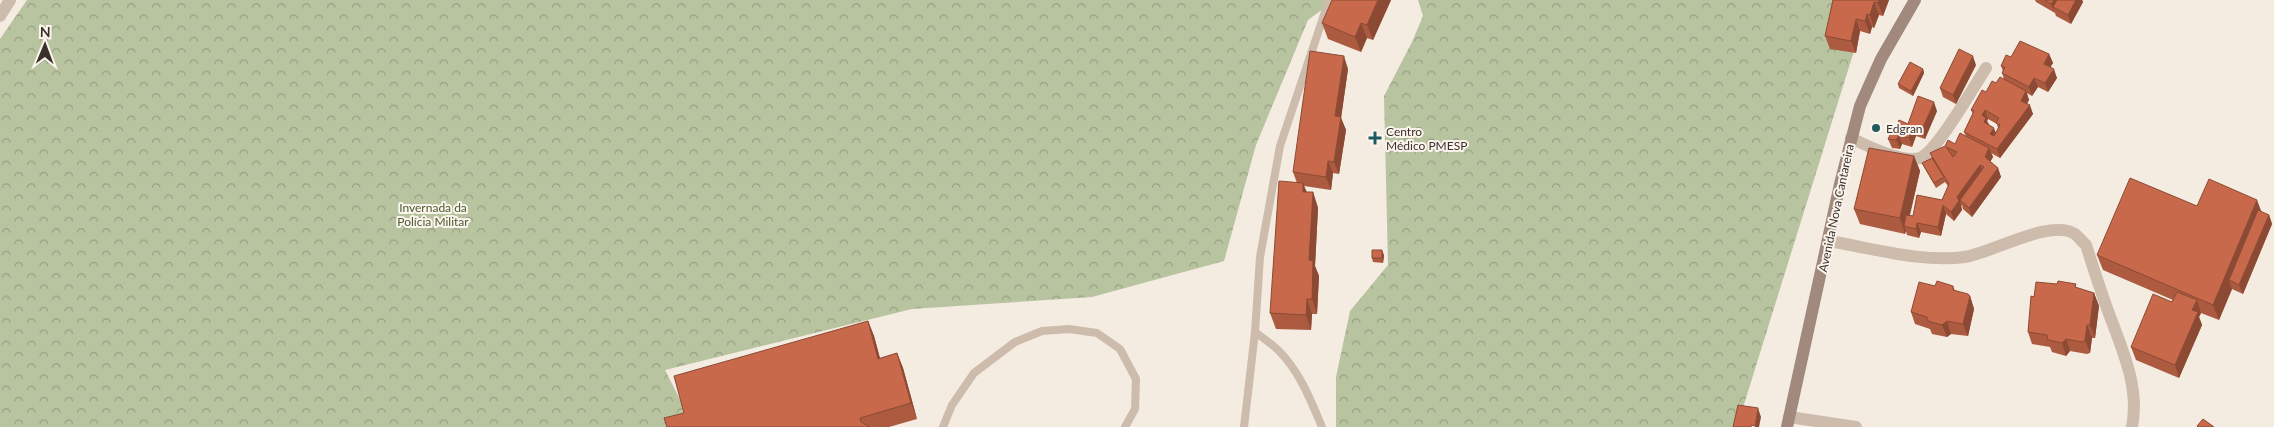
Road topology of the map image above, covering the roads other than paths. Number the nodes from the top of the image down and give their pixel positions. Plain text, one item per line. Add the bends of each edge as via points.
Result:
1 (10, 0) edge
2 (1329, 0) edge
3 (1915, 0) edge
4 (0, 16) edge
5 (1986, 68) dead end
6 (1851, 138) junction
7 (1829, 241) junction
8 (1254, 332) junction
9 (1788, 422) edge
10 (943, 427) edge
11 (1125, 427) edge
12 (1244, 427) edge
13 (1322, 427) edge
14 (1856, 427) edge
15 (2132, 427) edge

1 - 4 street
2 - 8 lane via 1280,146 1260,257
3 - 6 main road, Avenida Nova Cantareira via 1881,58 1860,106
5 - 6 street via 1935,146 1922,157 1875,150
6 - 7 main road, Avenida Nova Cantareira
7 - 9 main road, Avenida Nova Cantareira
7 - 15 street via 1940,259 1988,251 2029,234 2055,230 2074,233 2086,245 2127,362 2135,412
8 - 12 lane
8 - 13 lane via 1278,350 1291,365
9 - 14 street
10 - 11 lane via 952,405 974,373 1015,342 1042,331 1069,329 1097,333 1120,349 1136,378 1135,409

